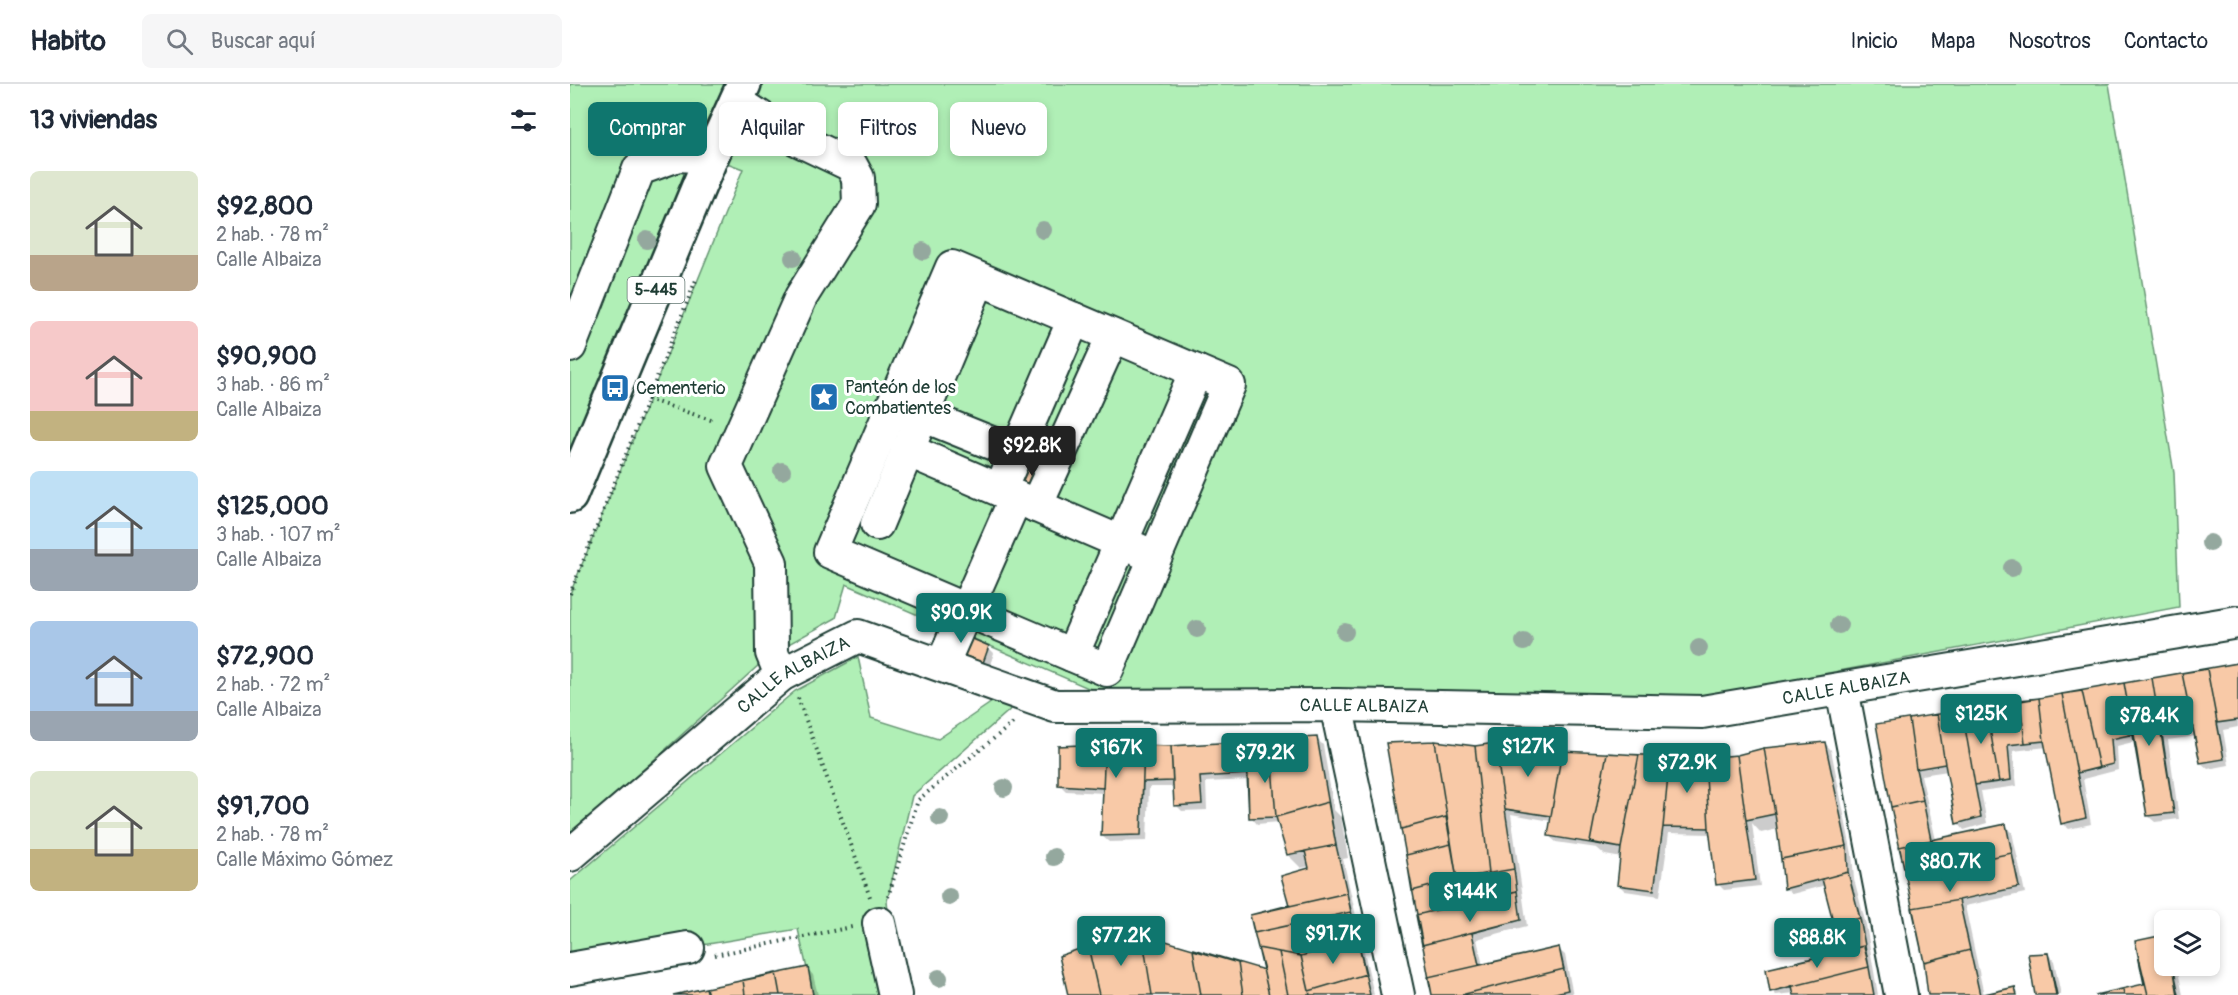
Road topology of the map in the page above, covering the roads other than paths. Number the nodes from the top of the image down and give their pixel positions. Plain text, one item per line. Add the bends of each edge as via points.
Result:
1 (740, 92) edge
2 (711, 157) junction
3 (979, 279) junction
4 (1074, 319) junction
5 (1113, 336) junction
6 (570, 346) edge
7 (1196, 371) junction
8 (922, 415) junction
9 (907, 450) junction
10 (1016, 453) junction
11 (570, 496) edge
12 (1017, 498) junction
13 (876, 524) dead end
14 (1121, 542) junction
15 (1156, 557) junction
16 (966, 610) junction
17 (2238, 622) edge
18 (1072, 655) junction
19 (942, 665) junction
20 (781, 675) junction
21 (1842, 689) junction
22 (1336, 705) junction
23 (570, 855) edge
24 (883, 912) road end
25 (688, 948) road end
26 (570, 969) edge
27 (895, 995) edge
28 (1398, 995) edge
29 (1901, 995) edge

1 - 2 highway, 5-445
1 - 20 street via 786,134 850,165 860,190 859,204 801,297 726,466 771,563 771,653
2 - 6 street via 678,155 639,169
2 - 11 highway, 5-445
3 - 4 street
3 - 8 street
3 - 16 street via 952,267 830,552
4 - 5 street
4 - 10 street
5 - 7 street
5 - 12 street
7 - 14 street
7 - 15 street via 1229,385
8 - 9 street
8 - 10 street
9 - 12 street
9 - 13 street
10 - 12 street
12 - 14 street
12 - 16 street
14 - 15 street
14 - 18 street
15 - 18 street via 1107,670
16 - 18 street
16 - 19 street
17 - 21 street, CALLE ALBAIZA
19 - 20 street, CALLE ALBAIZA via 858,636
19 - 22 street, CALLE ALBAIZA via 1054,706
20 - 23 street, CALLE ALBAIZA
21 - 22 street, CALLE ALBAIZA via 1702,712
21 - 29 street
22 - 28 street
24 - 27 street
25 - 26 street

